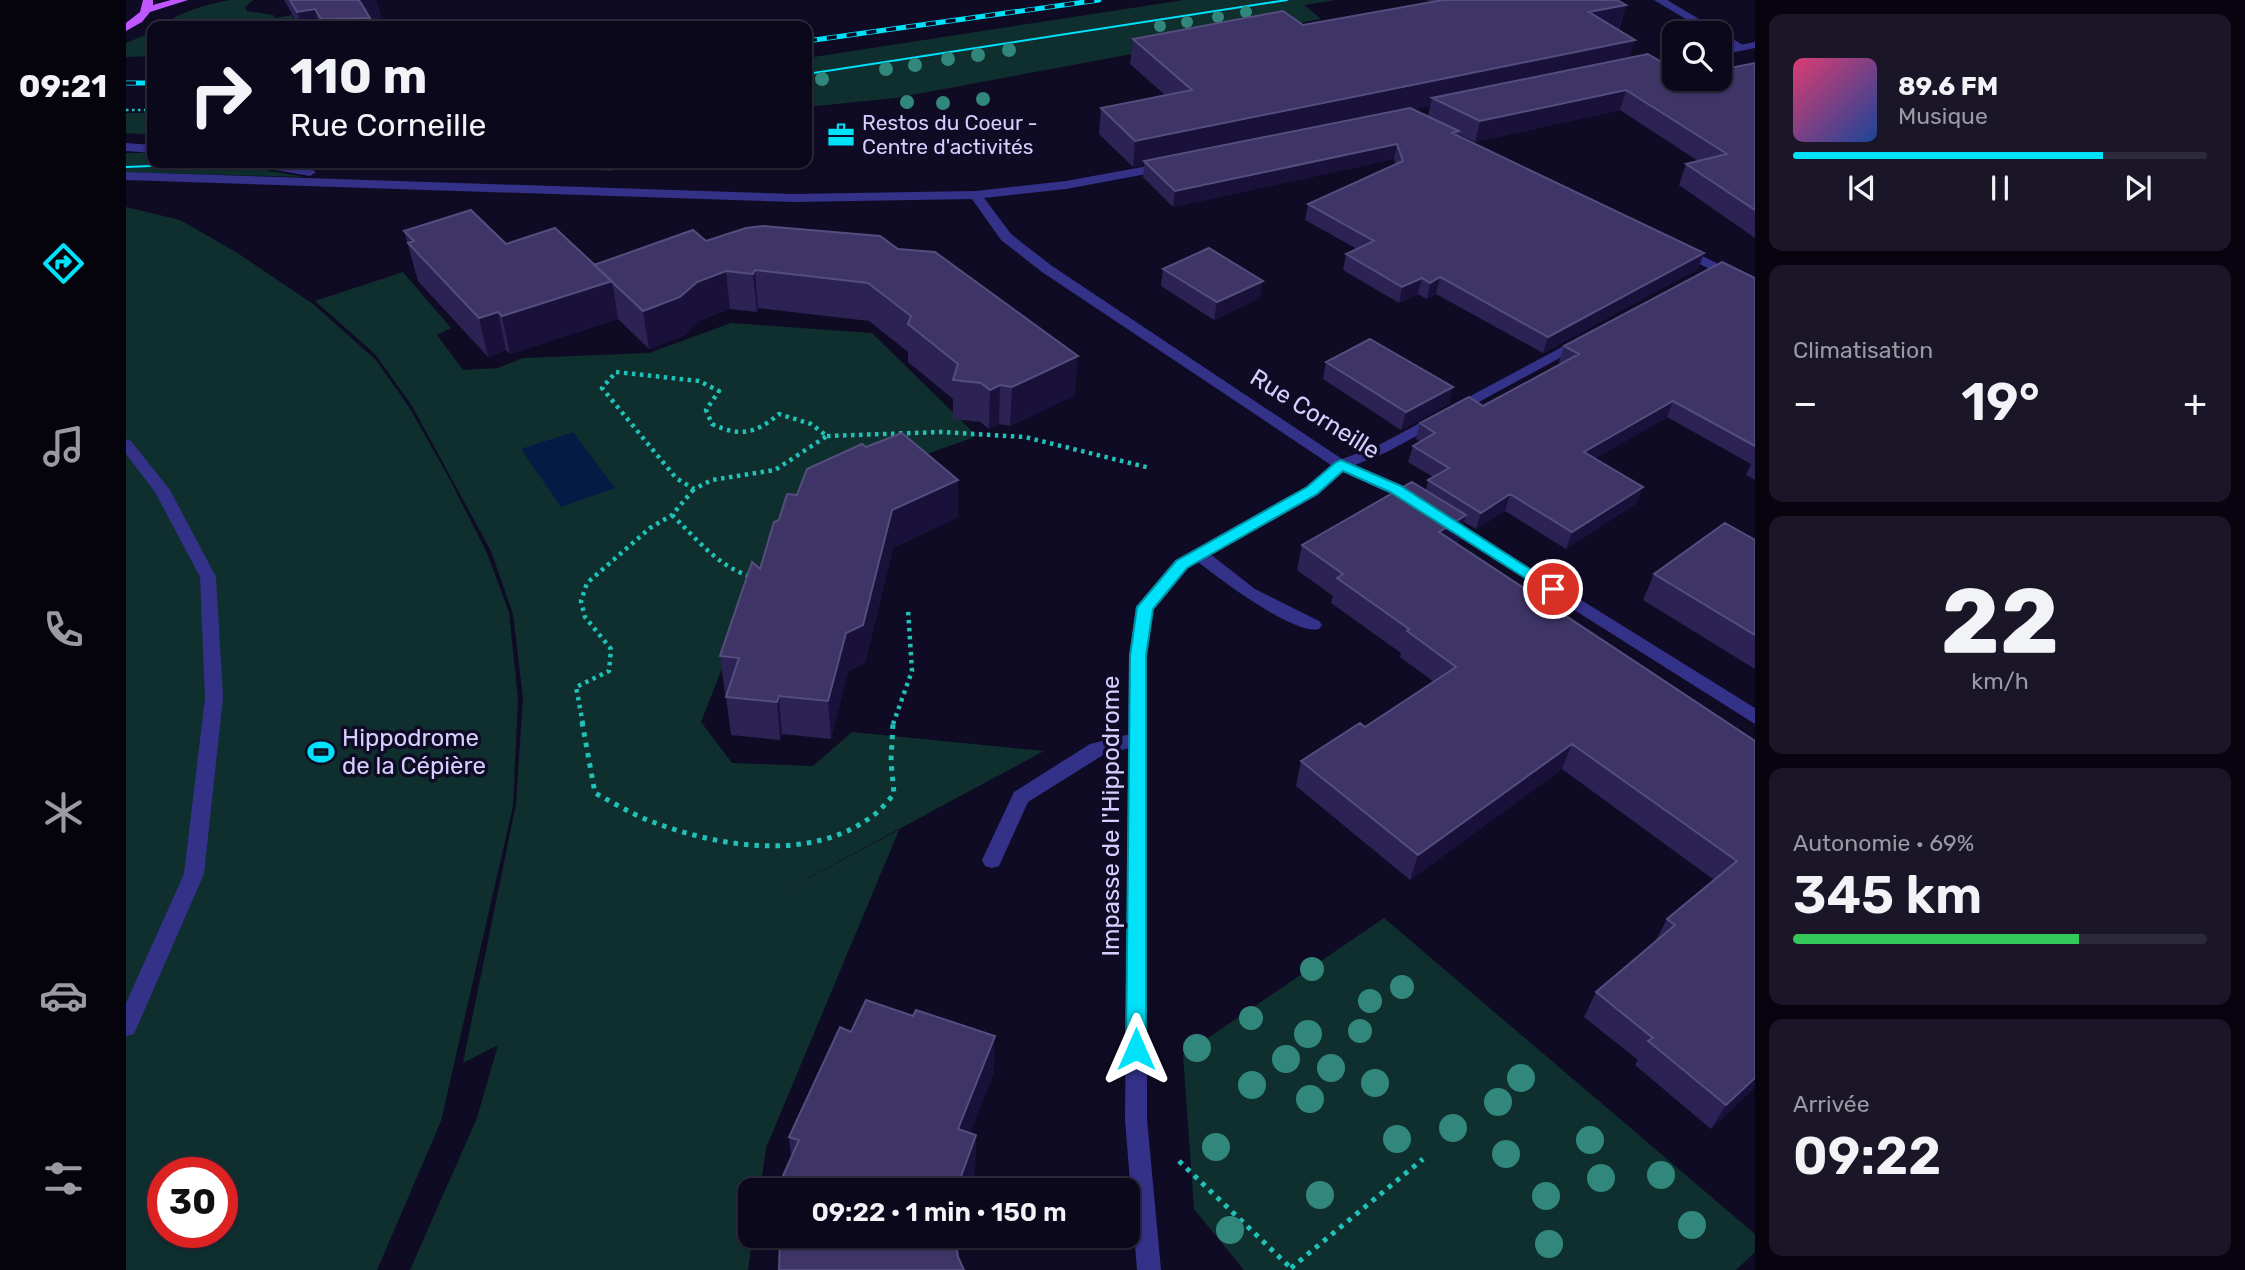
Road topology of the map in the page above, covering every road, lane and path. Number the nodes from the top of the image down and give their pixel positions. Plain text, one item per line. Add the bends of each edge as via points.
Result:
1 (183, 0) edge
2 (1659, 0) edge
3 (148, 5) edge
4 (1695, 21) edge
5 (126, 27) edge
6 (1732, 42) edge
7 (1755, 45) edge
8 (1742, 48) junction
9 (1732, 50) edge
10 (1662, 64) edge
11 (1623, 72) edge
12 (126, 110) edge
13 (147, 110) edge
14 (126, 146) edge
15 (147, 148) edge
16 (1174, 165) edge
17 (288, 168) edge
18 (126, 176) edge
19 (379, 183) junction
20 (976, 195) junction
21 (1668, 243) edge
22 (1755, 287) edge
23 (1598, 333) edge
24 (827, 436) junction
25 (126, 444) edge
26 (1341, 465) junction
27 (1150, 468) dead end
28 (694, 489) junction
29 (671, 515) junction
30 (1199, 554) junction
31 (755, 577) edge
32 (908, 609) dead end
33 (1313, 625) dead end
34 (1755, 717) edge
35 (1138, 738) junction
36 (992, 860) dead end
37 (126, 1027) edge
38 (1136, 1119) junction
39 (1423, 1159) dead end
40 (1292, 1269) edge
41 (1149, 1270) edge

1 - 3 main road
2 - 4 street
3 - 5 main road
6 - 8 street
7 - 8 street
8 - 9 street
10 - 11 street
12 - 13 path
14 - 15 street
16 - 20 street via 1066,186
17 - 19 street
18 - 19 street
19 - 20 street via 794,198
20 - 26 street, Rue Corneille via 1006,237 1047,269
21 - 22 street via 1711,272
23 - 26 street via 1382,449
24 - 27 path via 941,432 1025,437
24 - 28 path via 775,470 712,480
24 - 28 path via 811,424 779,414 760,431 733,435 712,424 706,410 719,391 699,381 616,372 602,387 676,478
25 - 37 street via 162,490 208,577 214,698 194,874
26 - 30 street, Impasse de l'Hippodrome via 1312,491
26 - 34 street, Rue Corneille via 1395,489
28 - 29 path
29 - 31 path via 727,567
29 - 32 path via 587,583 581,601 585,617 611,649 608,671 576,687 595,793 652,823 746,844 797,845 838,836 885,808 894,794 892,726 912,671
30 - 33 street via 1249,593
30 - 35 street, Impasse de l'Hippodrome via 1181,564 1145,607 1138,656
35 - 36 street via 1097,749 1021,797
35 - 38 street, Impasse de l'Hippodrome
38 - 40 path
38 - 41 street, Impasse de l'Hippodrome
39 - 40 path

